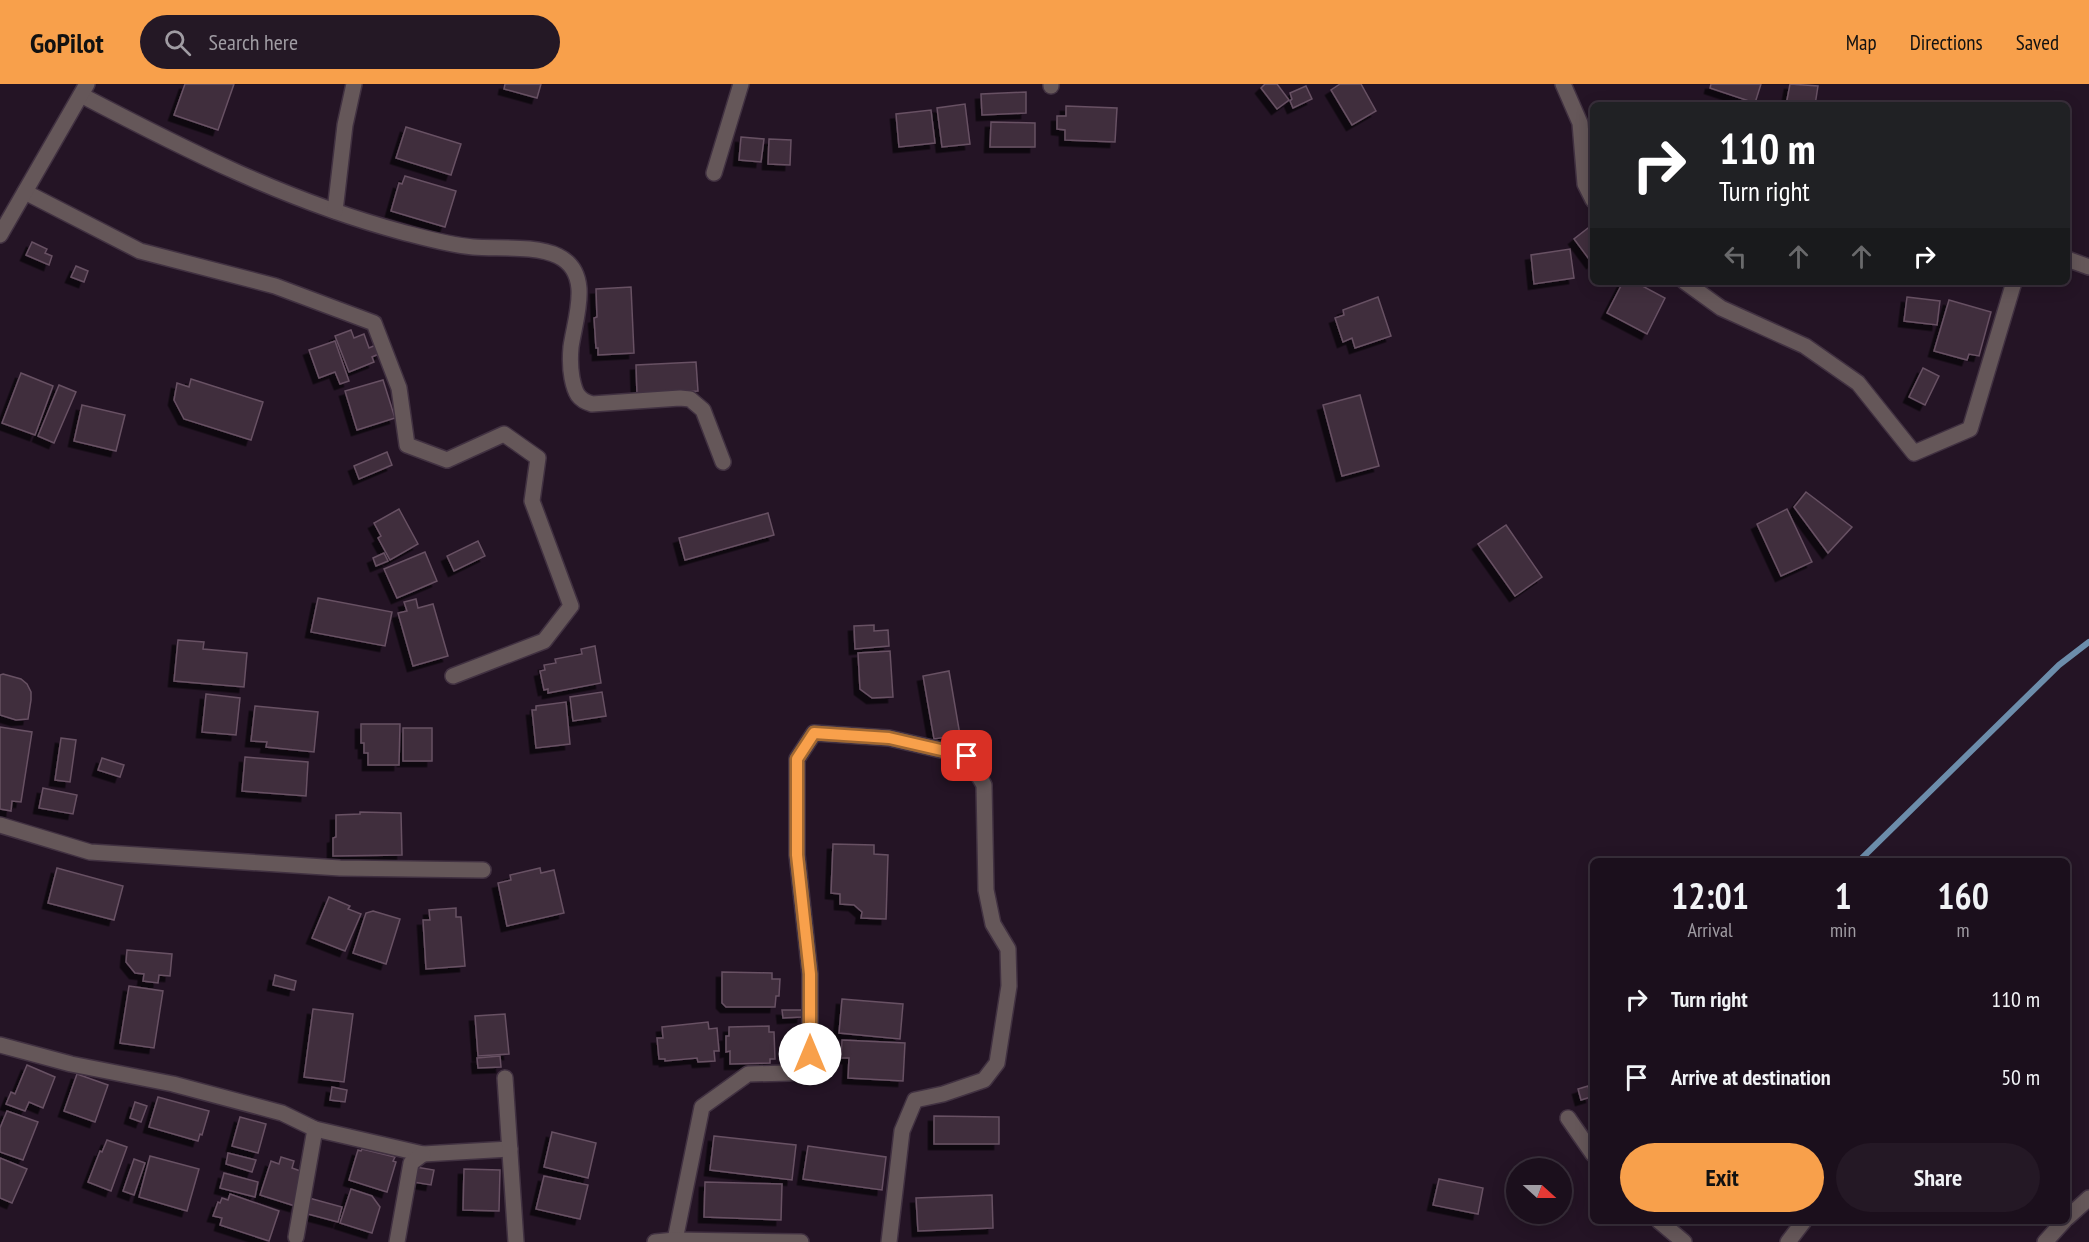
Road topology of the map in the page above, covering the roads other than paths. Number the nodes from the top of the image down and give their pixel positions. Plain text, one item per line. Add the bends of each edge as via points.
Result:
1 (354, 84) edge
2 (741, 84) edge
3 (1563, 84) edge
4 (84, 90) edge
5 (714, 173) dead end
6 (25, 192) junction
7 (1590, 194) edge
8 (335, 211) junction
9 (0, 235) edge
10 (2070, 260) edge
11 (2089, 267) edge
12 (1689, 285) edge
13 (2013, 285) edge
14 (723, 462) dead end
15 (453, 676) dead end
16 (0, 825) edge
17 (483, 870) dead end
18 (0, 1045) edge
19 (505, 1078) dead end
20 (1568, 1118) dead end
21 (315, 1129) junction
22 (510, 1149) junction
23 (1590, 1150) edge
24 (423, 1154) junction
25 (2089, 1198) edge
26 (2070, 1216) edge
27 (1663, 1224) edge
28 (1802, 1224) edge
29 (2062, 1224) edge
30 (296, 1237) dead end
31 (675, 1240) junction
32 (397, 1242) edge
33 (516, 1242) edge
34 (655, 1242) edge
35 (801, 1242) edge
36 (889, 1242) edge
37 (1684, 1242) edge
38 (1788, 1242) edge
39 (2045, 1242) edge

1 - 8 street
2 - 5 street
3 - 7 street via 1580,123 1585,184
4 - 6 street
4 - 8 street via 191,153 284,194
6 - 9 street
6 - 15 street via 140,251 275,286 374,323 399,388 407,445 447,460 504,435 538,458 532,501 571,606 544,641
8 - 14 street via 438,242 557,255 569,263 577,278 580,302 570,365 575,393 592,404 690,399 703,410
10 - 11 street
12 - 13 street via 1721,308 1805,346 1858,383 1914,453 1970,429
16 - 17 street via 90,852 340,868
18 - 21 street via 261,1107
19 - 22 street
20 - 23 street
21 - 24 street
21 - 30 street
22 - 24 street
22 - 33 street
24 - 32 street via 411,1163
25 - 26 street
27 - 37 street
28 - 38 street
29 - 39 street
31 - 34 street
31 - 35 street
31 - 36 street via 702,1107 748,1074 790,1073 810,1054 810,974 797,855 797,759 814,733 889,738 967,756 984,785 986,890 993,924 1008,949 1009,987 997,1063 984,1080 915,1100 902,1131

